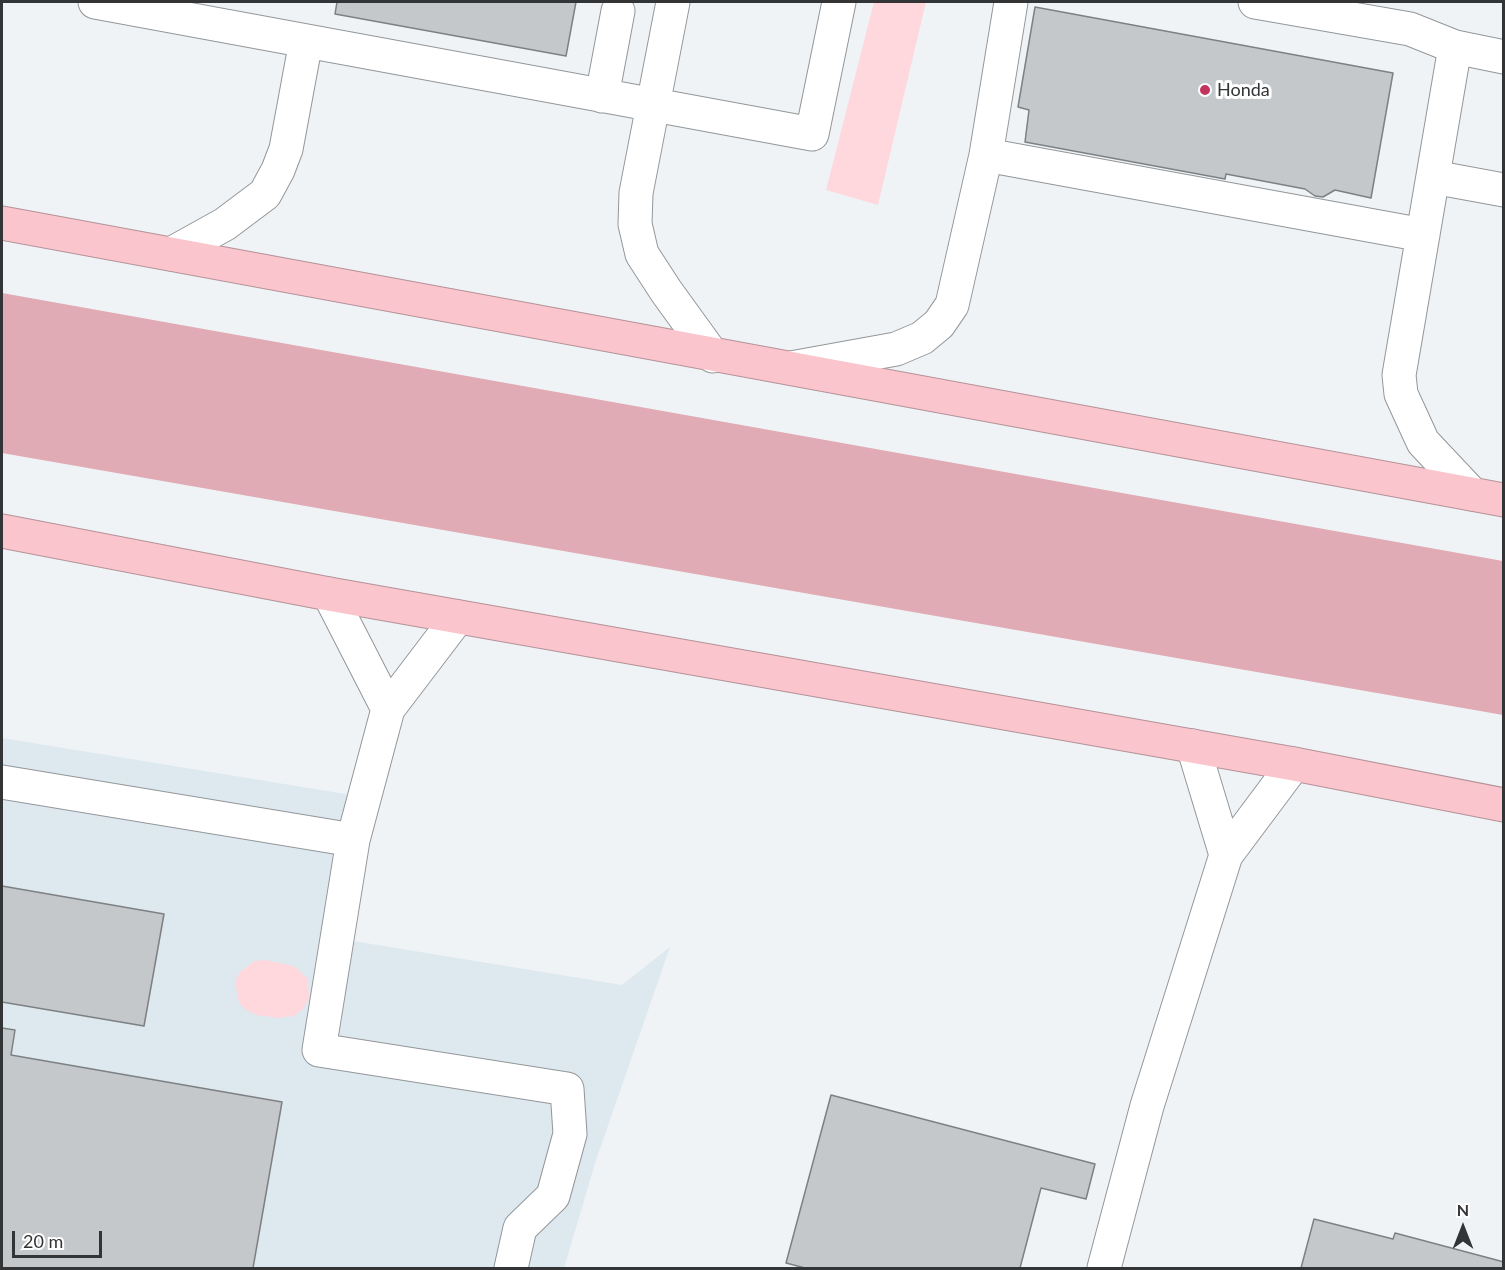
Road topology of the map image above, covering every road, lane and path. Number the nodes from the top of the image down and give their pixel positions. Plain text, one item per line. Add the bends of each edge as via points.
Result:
1 (95, 2) edge
2 (673, 2) edge
3 (839, 2) edge
4 (1011, 2) edge
5 (1255, 2) edge
6 (618, 11) dead end
7 (306, 41) junction
8 (1455, 47) junction
9 (1503, 57) edge
10 (602, 96) junction
11 (653, 106) junction
12 (986, 155) junction
13 (1433, 177) junction
14 (1503, 190) edge
15 (2, 223) edge
16 (1422, 235) junction
17 (171, 254) junction
18 (713, 356) junction
19 (790, 368) junction
20 (1472, 494) junction
21 (1503, 500) edge
22 (2, 531) edge
23 (329, 594) junction
24 (458, 617) junction
25 (388, 709) junction
26 (1193, 746) junction
27 (1294, 764) junction
28 (2, 782) edge
29 (1503, 805) edge
30 (353, 840) junction
31 (1226, 855) junction
32 (511, 1269) edge
33 (1104, 1269) edge

1 - 7 lane
2 - 11 lane
3 - 11 lane via 813,134
4 - 12 lane
5 - 8 lane via 1410,29
6 - 10 lane
7 - 10 lane
7 - 17 lane via 286,149 265,194 225,224
8 - 9 lane
8 - 13 lane
10 - 11 lane
11 - 18 lane via 636,193 635,224 642,254
12 - 16 lane
12 - 19 lane via 952,305 939,324 922,338 896,349
13 - 14 lane
13 - 16 lane
15 - 17 highway
16 - 20 lane via 1399,375 1401,394 1423,442
17 - 18 highway
18 - 19 highway
19 - 20 highway
20 - 21 highway
22 - 23 highway
23 - 24 highway
23 - 25 lane
24 - 25 lane
24 - 26 highway
25 - 30 lane
26 - 27 highway
26 - 31 lane
27 - 29 highway
27 - 31 lane
28 - 30 lane
30 - 32 lane via 319,1050 567,1089 570,1134 553,1196 520,1228
31 - 33 lane via 1147,1106

